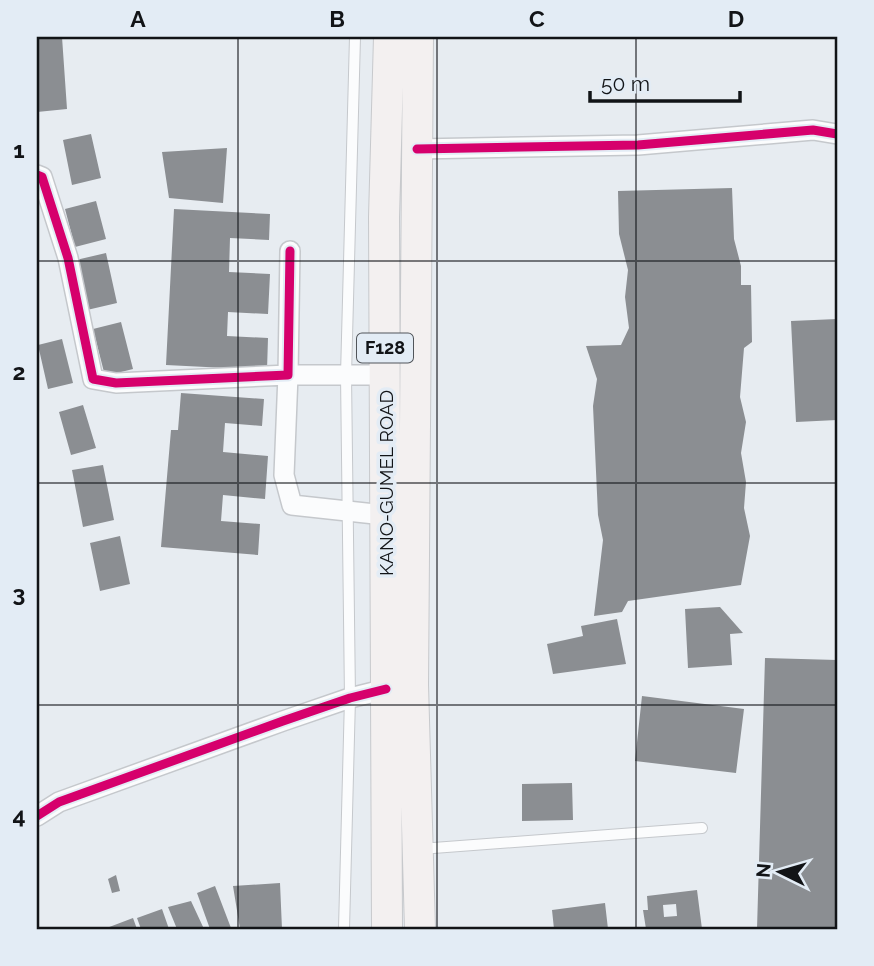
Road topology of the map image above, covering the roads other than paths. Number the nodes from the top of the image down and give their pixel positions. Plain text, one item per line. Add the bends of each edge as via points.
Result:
1 (355, 37) edge
2 (389, 37) edge
3 (418, 37) edge
4 (837, 134) edge
5 (417, 149) junction
6 (37, 175) edge
7 (290, 251) dead end
8 (288, 375) junction
9 (346, 375) junction
10 (385, 375) junction
11 (400, 456) junction
12 (348, 511) junction
13 (384, 515) junction
14 (386, 689) junction
15 (350, 698) junction
16 (37, 794) edge
17 (59, 802) junction
18 (37, 816) edge
19 (702, 828) dead end
20 (419, 849) junction
21 (344, 929) edge
22 (387, 929) edge
23 (420, 929) edge

1 - 9 lane
2 - 10 main road, KANO-GUMEL ROAD / F128
3 - 5 main road, KANO-GUMEL ROAD / F128
4 - 5 street via 813,130 638,145
5 - 11 main road, KANO-GUMEL ROAD / F128
6 - 8 street via 43,177 68,258 93,379 116,383
7 - 8 street
8 - 9 street
8 - 12 street via 284,475 292,505
9 - 10 street
9 - 12 lane
10 - 11 main road, KANO-GUMEL ROAD / F128
11 - 13 main road, KANO-GUMEL ROAD / F128
11 - 20 main road, KANO-GUMEL ROAD / F128
12 - 13 street
12 - 15 lane
13 - 14 main road, KANO-GUMEL ROAD / F128
14 - 15 street
14 - 22 main road, KANO-GUMEL ROAD / F128
15 - 17 street
15 - 21 lane
16 - 17 street
17 - 18 street
19 - 20 lane
20 - 23 main road, KANO-GUMEL ROAD / F128

